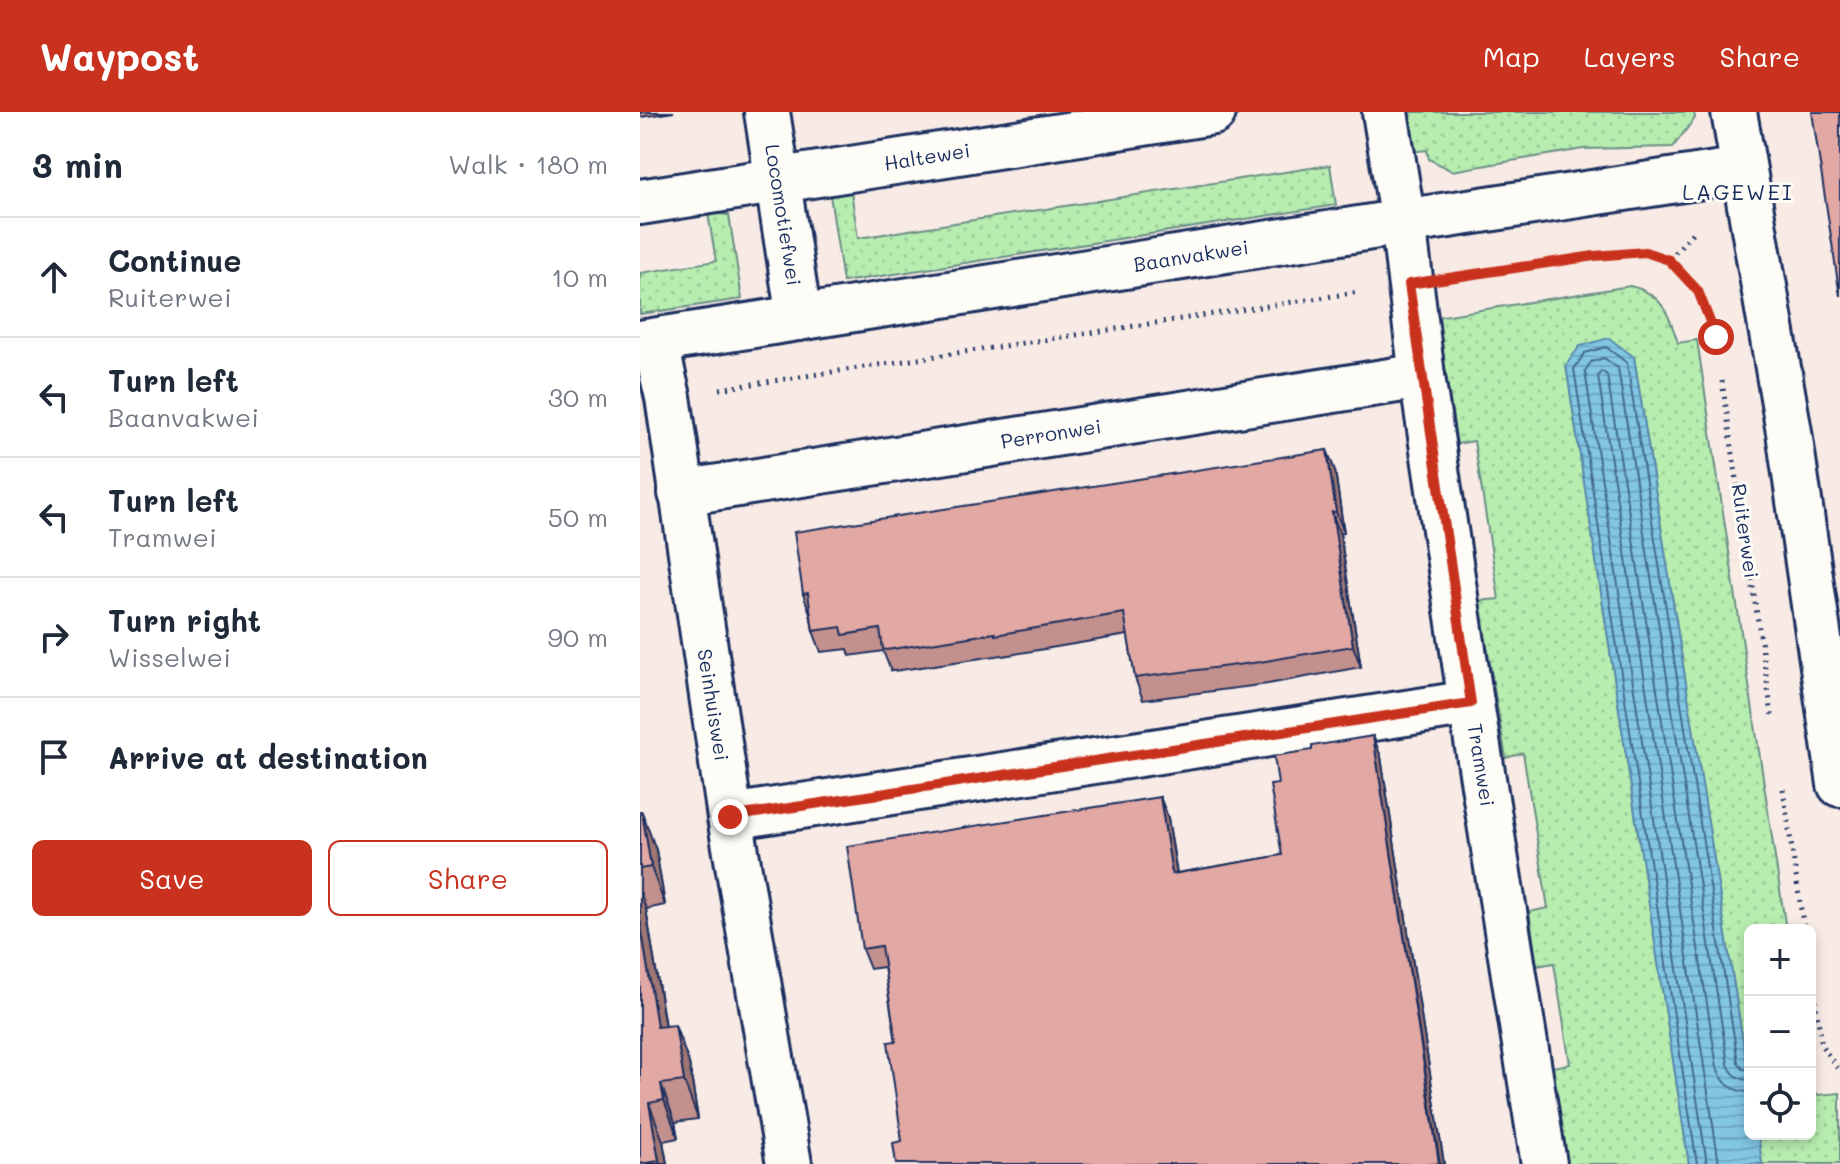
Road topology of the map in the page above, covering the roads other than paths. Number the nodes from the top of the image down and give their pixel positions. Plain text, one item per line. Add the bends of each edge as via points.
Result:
1 (767, 112) edge
2 (1213, 112) edge
3 (1385, 112) edge
4 (1734, 112) edge
5 (1742, 170) junction
6 (777, 180) junction
7 (640, 202) edge
8 (1403, 222) junction
9 (799, 318) junction
10 (648, 342) edge
11 (1422, 376) junction
12 (681, 493) junction
13 (1471, 703) junction
14 (1840, 784) edge
15 (730, 817) junction
16 (789, 1164) edge
17 (1544, 1164) edge

1 - 6 street, Locomotiefwei
2 - 6 street, Haltewei
3 - 8 street, Tramwei
4 - 5 street
5 - 8 street, Baanvakwei
5 - 14 street via 1789,432
6 - 7 street, Haltewei
6 - 9 street, Locomotiefwei
8 - 9 street, Baanvakwei
8 - 11 street, Tramwei
9 - 10 street, Baanvakwei
10 - 12 street, Seinhuiswei via 668,397
11 - 12 street, Perronwei
11 - 13 street, Tramwei
12 - 15 street, Seinhuiswei
13 - 15 street
13 - 17 street, Tramwei
15 - 16 street, Seinhuiswei

